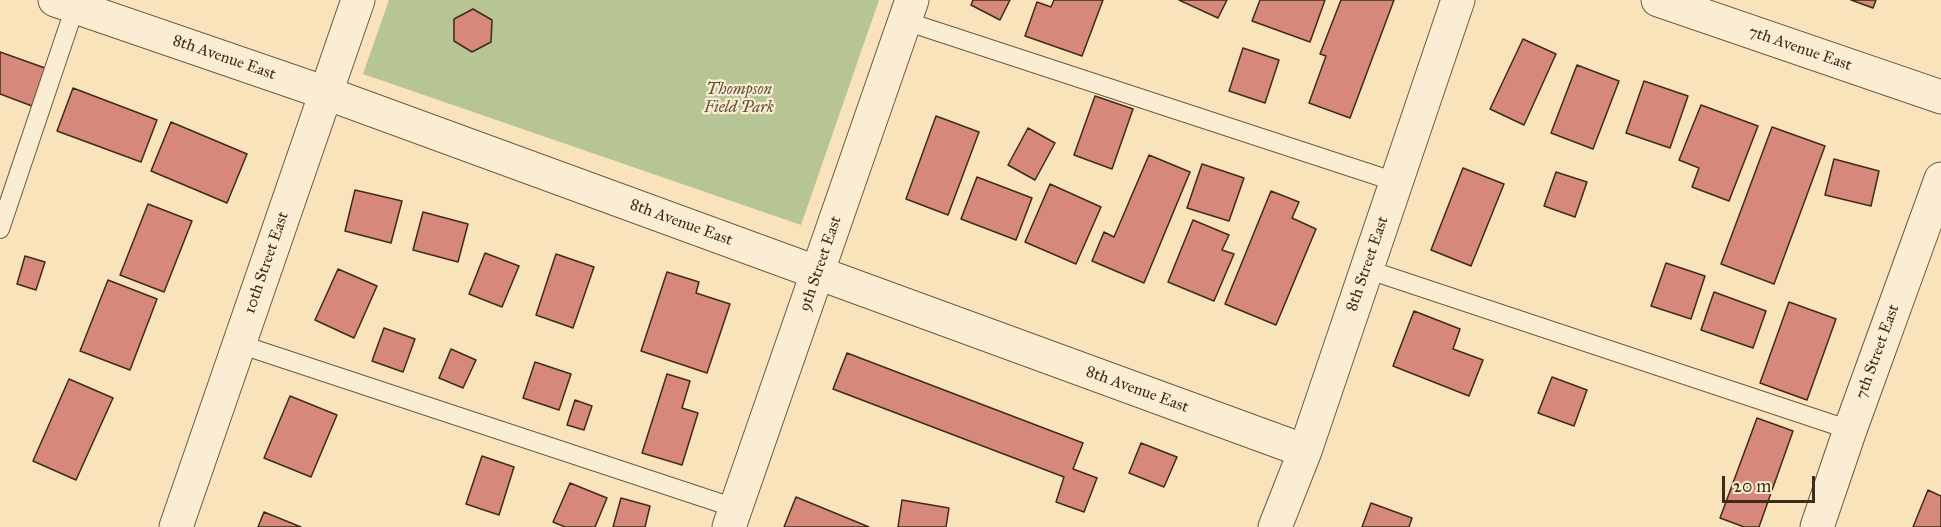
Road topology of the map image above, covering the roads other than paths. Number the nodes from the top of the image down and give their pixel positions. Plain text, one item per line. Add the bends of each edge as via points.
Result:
1 (358, 0) edge
2 (1458, 0) edge
3 (1658, 0) edge
4 (65, 3) edge
5 (909, 10) edge
6 (326, 93) junction
7 (1941, 97) edge
8 (1941, 178) edge
9 (1396, 182) junction
10 (0, 229) edge
11 (1366, 269) junction
12 (818, 272) junction
13 (239, 344) junction
14 (1850, 430) junction
15 (1305, 451) junction
16 (732, 517) edge
17 (176, 527) edge
18 (1275, 527) edge
19 (1817, 527) edge

1 - 6 street, 10th Street East
2 - 9 street, 8th Street East
3 - 7 street, 7th Avenue East
4 - 6 street, 8th Avenue East
4 - 10 lane
5 - 9 lane
5 - 12 street, 9th Street East
6 - 12 street, 8th Avenue East
6 - 13 street, 10th Street East
8 - 14 street, 7th Street East
9 - 11 street, 8th Street East
11 - 14 lane
11 - 15 street, 8th Street East
12 - 15 street, 8th Avenue East
12 - 16 street, 9th Street East
13 - 16 lane
13 - 17 street, 10th Street East
14 - 19 street, 7th Street East
15 - 18 street, 8th Street East

